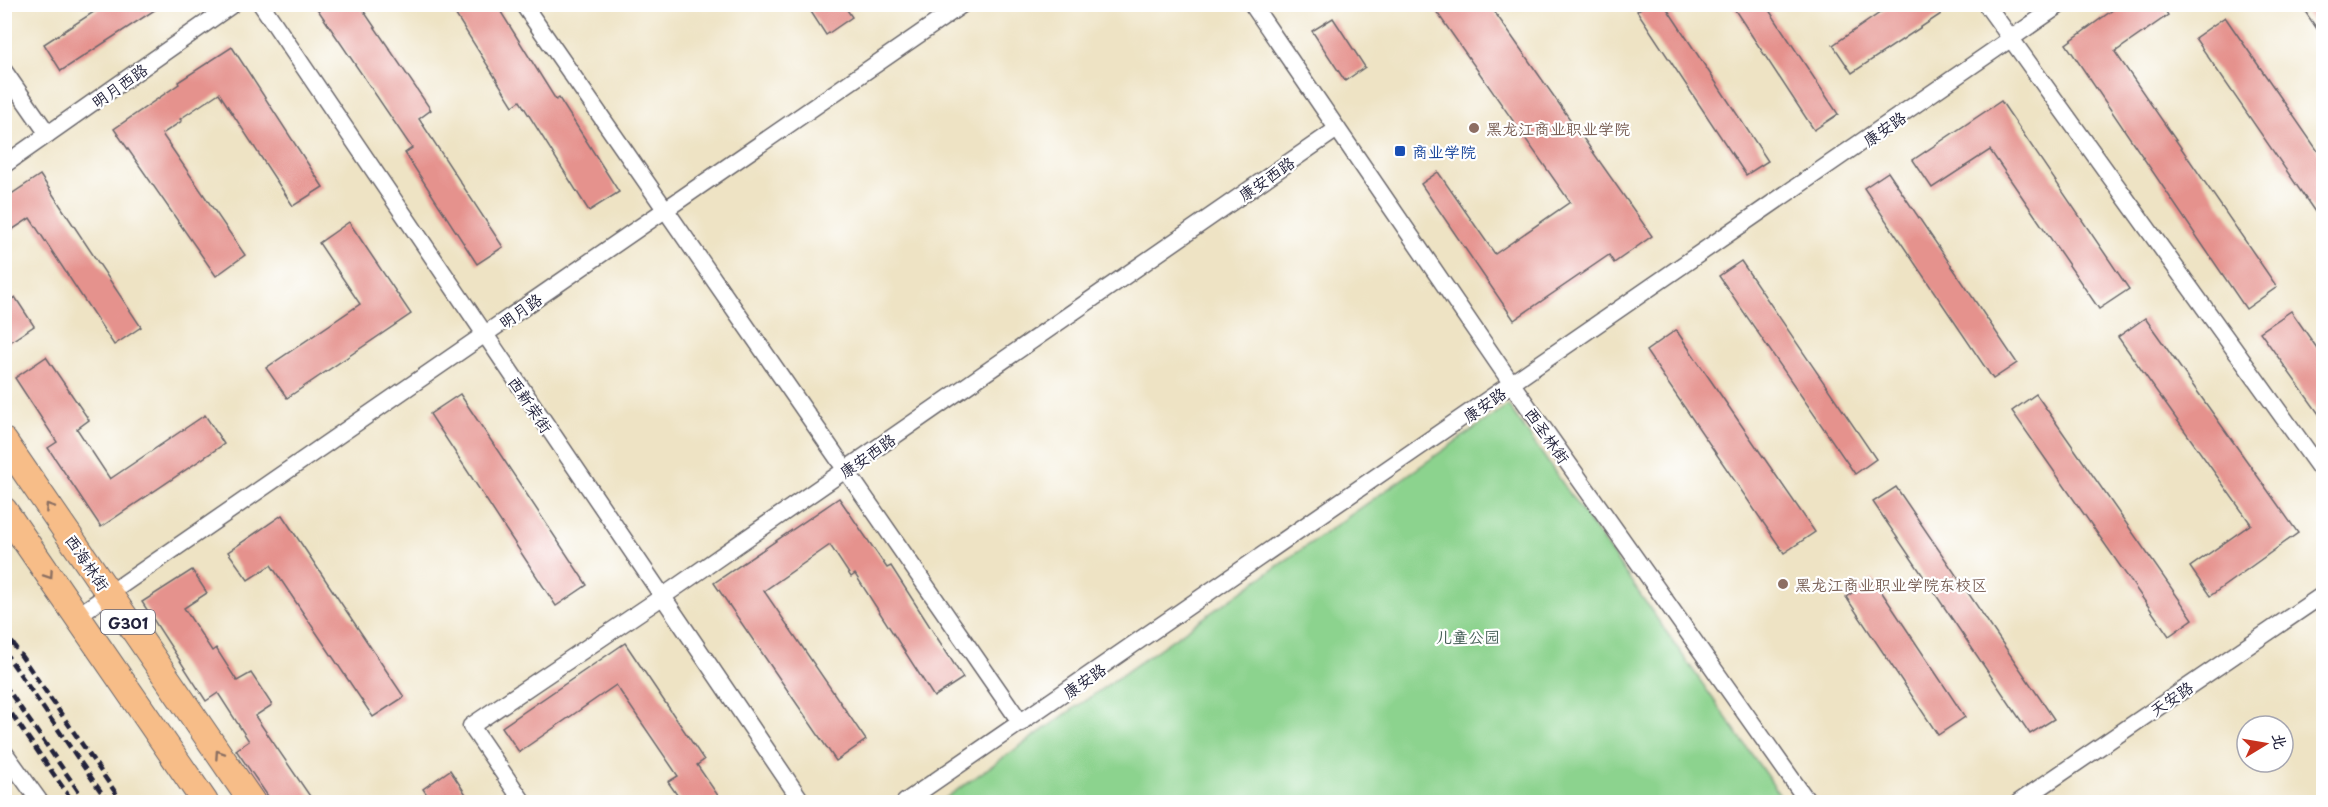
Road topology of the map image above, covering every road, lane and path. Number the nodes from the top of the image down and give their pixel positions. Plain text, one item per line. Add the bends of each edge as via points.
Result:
1 (233, 4) edge
2 (261, 4) edge
3 (523, 4) edge
4 (963, 4) edge
5 (1252, 4) edge
6 (1986, 4) edge
7 (2061, 4) edge
8 (2010, 41) junction
9 (4, 71) edge
10 (1337, 129) junction
11 (48, 134) junction
12 (4, 165) edge
13 (665, 210) junction
14 (484, 335) junction
15 (1512, 384) junction
16 (4, 441) edge
17 (846, 470) junction
18 (2324, 474) edge
19 (4, 510) edge
20 (109, 594) junction
21 (2324, 594) edge
22 (662, 597) junction
23 (77, 616) junction
24 (1021, 723) junction
25 (4, 752) edge
26 (39, 802) edge
27 (205, 802) edge
28 (252, 802) edge
29 (523, 802) edge
30 (802, 802) edge
31 (905, 802) edge
32 (1808, 802) edge
33 (2019, 802) edge

1 - 11 street, 明月西路
2 - 14 street, 西新荣街
3 - 13 street
4 - 13 street, 明月路
5 - 10 street, 西圣林街
6 - 8 street
7 - 8 street, 康安路
8 - 15 street, 康安路
8 - 18 street
9 - 11 street
10 - 15 street, 西圣林街
10 - 17 street, 康安西路
11 - 12 street, 明月西路
13 - 14 street, 明月路
13 - 17 street
14 - 20 street, 明月路
14 - 22 street, 西新荣街
15 - 24 street, 康安路
15 - 32 street, 西圣林街
20 -> 16 highway, 西海林街 / G301
17 - 22 street, 康安西路
17 - 24 street
19 -> 23 highway, G301
20 - 23 street, 明月路
28 -> 20 highway, 西海林街 / G301
21 - 33 street, 天安路
22 - 29 street, 康安西路 via 471,726
22 - 30 street, 西新荣街
23 - 27 highway, G301
24 - 31 street, 康安路
25 - 26 street

